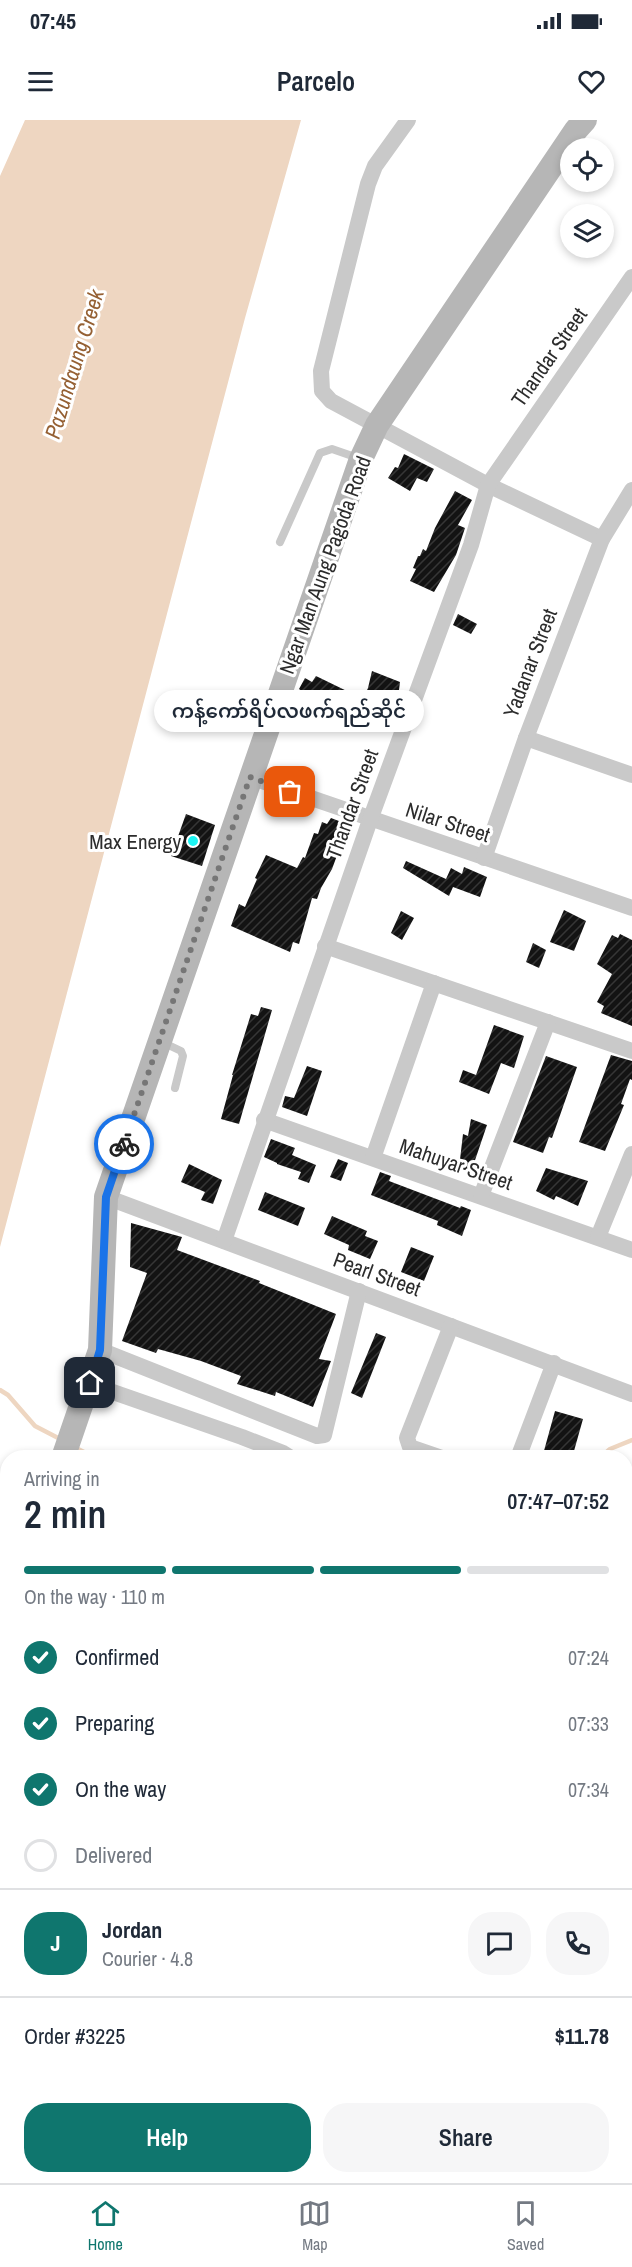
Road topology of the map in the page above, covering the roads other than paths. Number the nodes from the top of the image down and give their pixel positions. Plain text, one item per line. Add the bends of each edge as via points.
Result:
1 (408, 120) edge
2 (580, 123) edge
3 (632, 277) edge
4 (377, 425) junction
5 (361, 459) junction
6 (488, 485) junction
7 (632, 490) edge
8 (602, 539) junction
9 (280, 542) dead end
10 (526, 738) junction
11 (632, 775) edge
12 (250, 777) junction
13 (370, 820) junction
14 (484, 858) junction
15 (632, 908) edge
16 (325, 946) junction
17 (434, 983) junction
18 (548, 1022) junction
19 (159, 1041) junction
20 (632, 1051) edge
21 (175, 1088) dead end
22 (264, 1120) junction
23 (632, 1154) edge
24 (373, 1158) junction
25 (481, 1196) junction
26 (106, 1197) junction
27 (598, 1237) junction
28 (224, 1241) junction
29 (632, 1250) edge
30 (359, 1291) junction
31 (451, 1326) junction
32 (100, 1350) junction
33 (554, 1364) junction
34 (90, 1383) junction
35 (632, 1394) edge
36 (66, 1450) edge
37 (275, 1450) edge
38 (419, 1450) edge
39 (521, 1450) edge

1 - 4 street via 375,166 368,184 321,371 322,391 331,401
2 - 4 main road, Ngar Man Aung Pagoda Road
3 - 6 street, Thandar Street
4 - 5 main road, Ngar Man Aung Pagoda Road
4 - 6 street
5 - 9 lane via 332,449 320,453
5 - 12 main road, Ngar Man Aung Pagoda Road
6 - 8 street
6 - 13 street, Thandar Street via 471,545
7 - 8 street, Yadanar Street
8 - 10 street, Yadanar Street
10 - 11 street
10 - 14 street, Yadanar Street
12 - 13 street, Nilar Street
12 - 19 main road, Ngar Man Aung Pagoda Road
13 - 14 street, Nilar Street
13 - 16 street, Thandar Street
14 - 15 street, Nilar Street
16 - 17 street
16 - 22 street, Thandar Street
17 - 18 street
17 - 24 street
18 - 20 street
18 - 25 street
19 - 21 lane via 181,1051 183,1056
19 - 26 main road, Ngar Man Aung Pagoda Road
22 - 24 street, Mahuyar Street
22 - 28 street, Thandar Street
23 - 27 street
24 - 25 street, Mahuyar Street
25 - 27 street, Mahuyar Street
26 - 28 street, Pearl Street
26 - 32 main road, Ngar Man Aung Pagoda Road
27 - 29 street, Mahuyar Street
28 - 30 street, Pearl Street
30 - 31 street, Pearl Street
30 - 32 street via 324,1435 317,1436
31 - 33 street, Pearl Street
31 - 38 street via 407,1438 411,1447
32 - 34 main road, Ngar Man Aung Pagoda Road
33 - 35 street, Pearl Street
33 - 39 street
34 - 36 main road, Ngar Man Aung Pagoda Road
34 - 37 street

